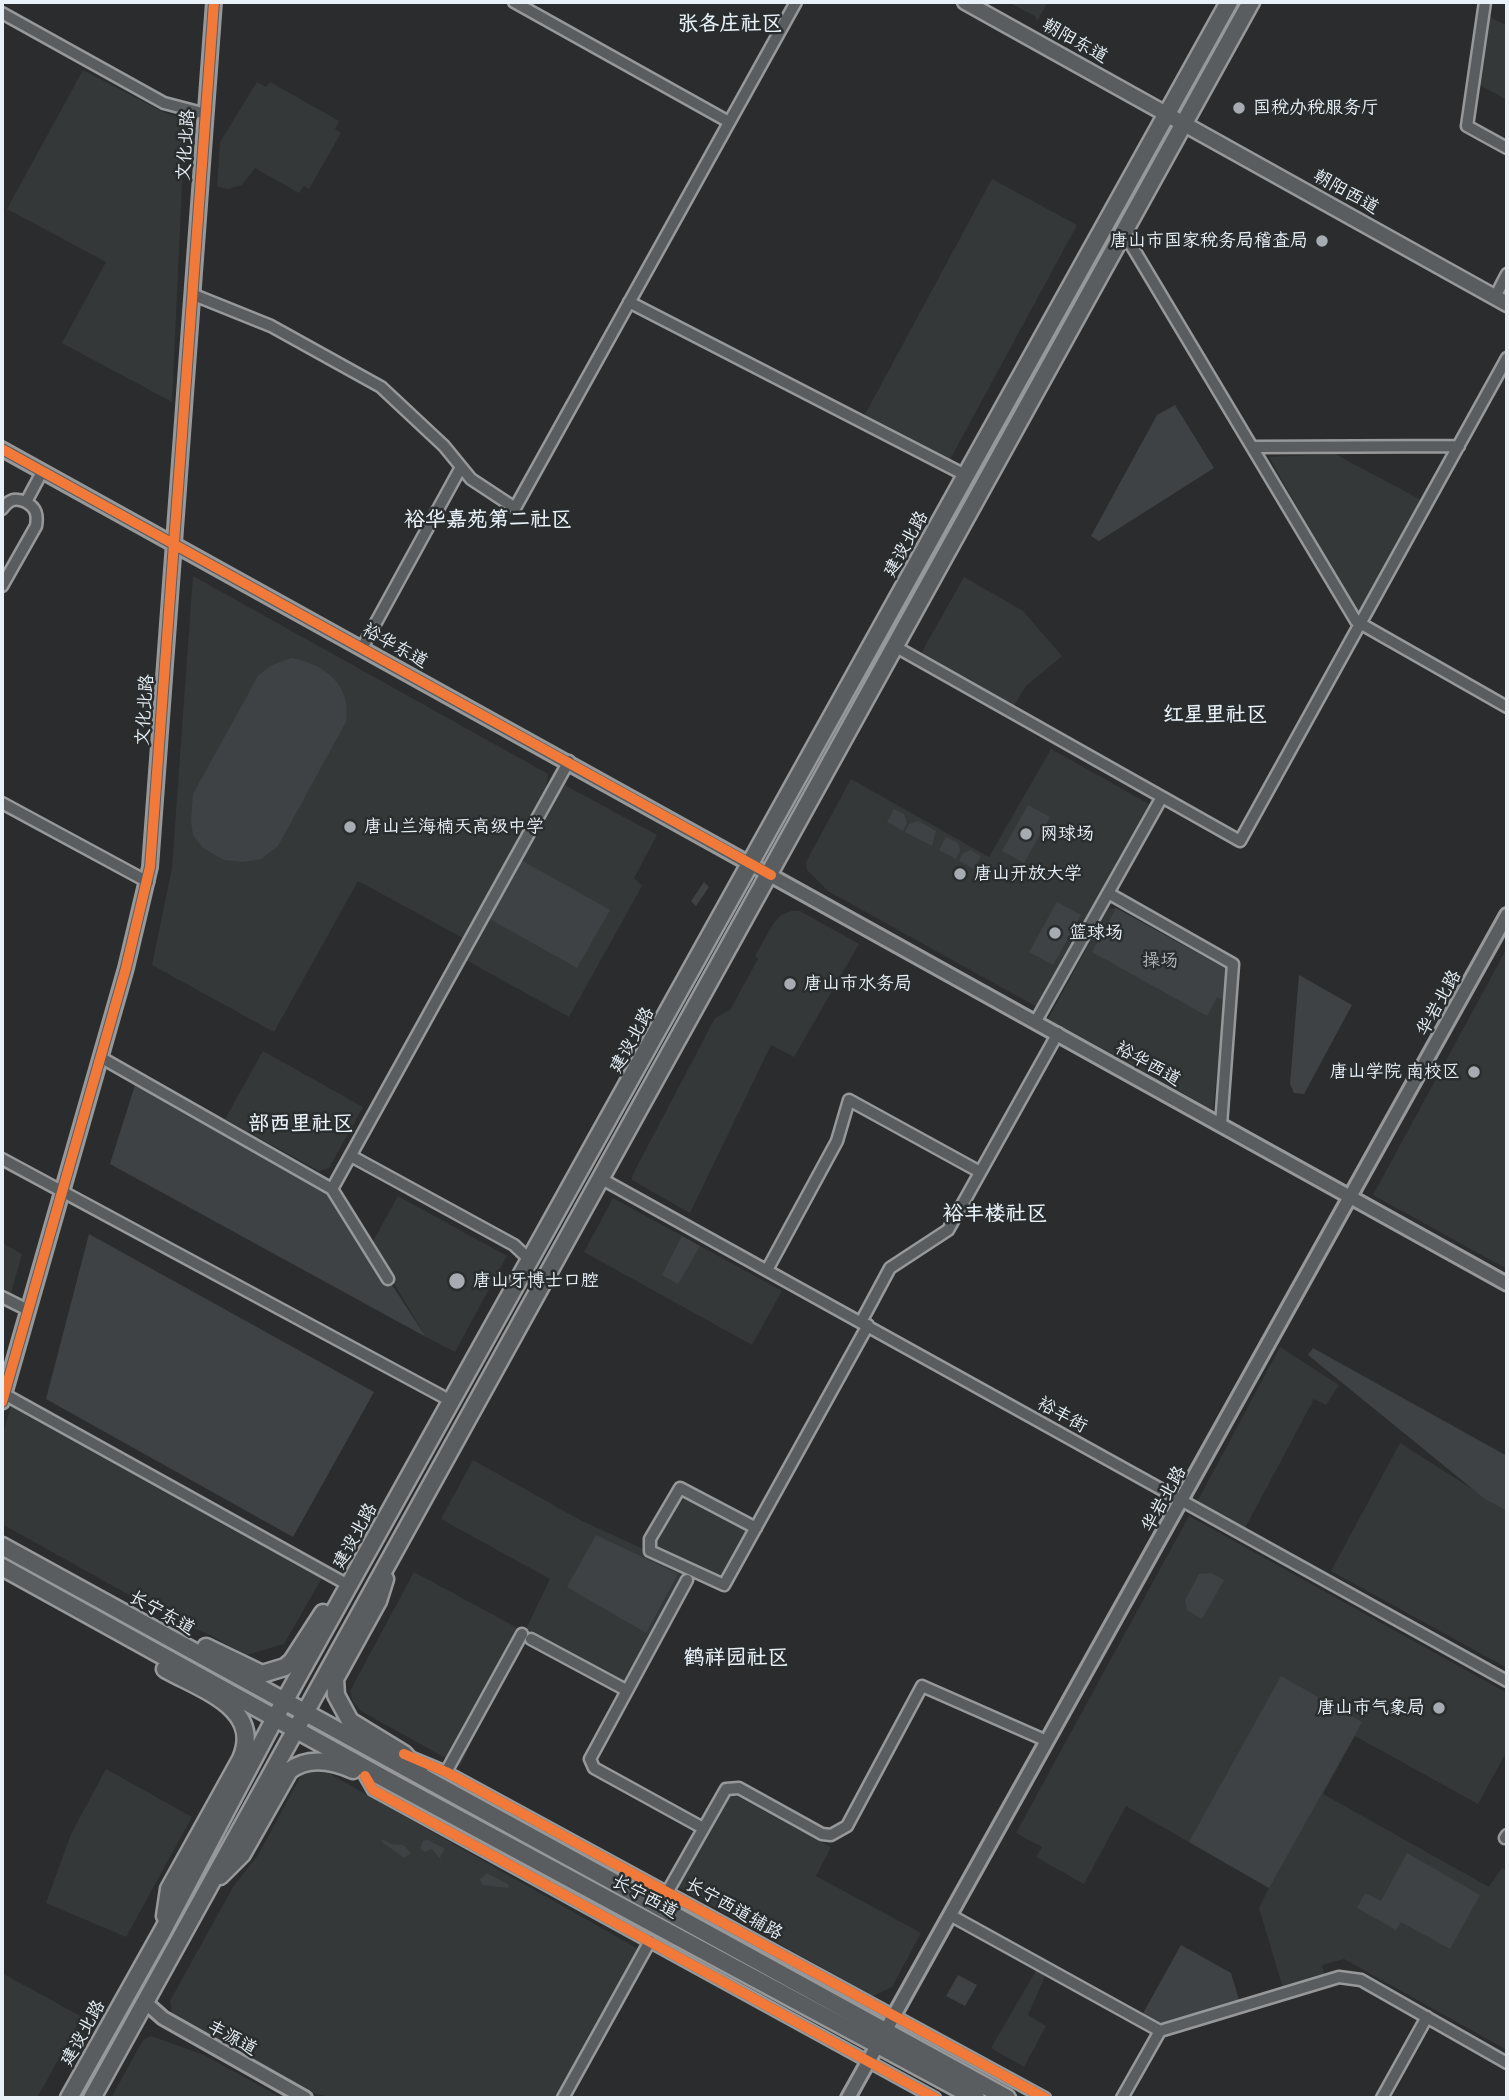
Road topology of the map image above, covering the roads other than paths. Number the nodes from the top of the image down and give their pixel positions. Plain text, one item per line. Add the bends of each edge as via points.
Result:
1 (214, 2) edge
2 (514, 2) edge
3 (796, 2) edge
4 (965, 2) edge
5 (1229, 2) edge
6 (1251, 2) edge
7 (1485, 2) edge
8 (2, 13) edge
9 (206, 114) junction
10 (1166, 114) junction
11 (729, 122) junction
12 (1184, 124) junction
13 (1507, 148) edge
14 (1124, 233) junction
15 (1507, 274) edge
16 (194, 295) junction
17 (1501, 300) edge
18 (629, 302) junction
19 (1507, 358) edge
20 (1458, 446) junction
21 (1255, 447) junction
22 (2, 449) edge
23 (460, 469) junction
24 (42, 472) junction
25 (965, 475) junction
26 (26, 502) junction
27 (2, 509) edge
28 (175, 545) junction
29 (2, 586) edge
30 (1360, 625) junction
31 (896, 647) junction
32 (362, 648) junction
33 (1507, 706) edge
34 (569, 761) junction
35 (1162, 797) junction
36 (2, 803) edge
37 (752, 864) junction
38 (771, 874) junction
39 (148, 882) junction
40 (1108, 893) junction
41 (1507, 915) edge
42 (1036, 1021) junction
43 (1058, 1033) junction
44 (100, 1057) junction
45 (1221, 1125) junction
46 (351, 1156) junction
47 (2, 1159) edge
48 (980, 1172) junction
49 (600, 1178) junction
50 (332, 1189) junction
51 (62, 1191) junction
52 (1351, 1197) junction
53 (531, 1261) junction
54 (767, 1270) junction
55 (388, 1279) dead end
56 (1507, 1284) edge
57 (2, 1297) edge
58 (28, 1310) junction
59 (864, 1324) junction
60 (3, 1398) edge
61 (451, 1401) junction
62 (1183, 1500) junction
63 (755, 1528) junction
64 (375, 1540) junction
65 (2, 1546) edge
66 (393, 1550) junction
67 (2, 1567) edge
68 (687, 1580) dead end
69 (341, 1581) junction
70 (138, 1622) junction
71 (130, 1638) junction
72 (1507, 1681) edge
73 (626, 1689) junction
74 (285, 1702) junction
75 (305, 1713) junction
76 (275, 1718) junction
77 (296, 1729) junction
78 (1047, 1741) junction
79 (404, 1754) junction
80 (446, 1772) junction
81 (365, 1776) junction
82 (387, 1780) junction
83 (428, 1781) junction
84 (703, 1828) junction
85 (206, 1890) junction
86 (667, 1893) junction
87 (659, 1908) junction
88 (950, 1915) junction
89 (162, 1932) junction
90 (650, 1941) junction
91 (145, 2001) junction
92 (894, 2016) junction
93 (1427, 2017) junction
94 (1160, 2031) junction
95 (881, 2038) junction
96 (868, 2062) junction
97 (1507, 2063) edge
98 (291, 2095) edge
99 (69, 2098) edge
100 (92, 2098) edge
101 (305, 2098) edge
102 (563, 2098) edge
103 (848, 2098) edge
104 (935, 2098) edge
105 (976, 2098) edge
106 (1007, 2098) edge
107 (1045, 2098) edge
108 (1122, 2098) edge
109 (1382, 2098) edge

1 - 9 street, 文化北路
2 - 11 street
3 - 11 street
4 - 10 main road, 朝阳东道
5 - 10 main road, 建设北路
6 - 12 main road
7 - 13 street via 1467,126
8 - 9 street via 164,103
9 - 16 street, 文化北路
10 - 12 main road, 朝阳西道
10 - 25 main road, 建设北路
11 - 18 street
12 - 14 main road
12 - 17 main road, 朝阳西道
14 - 21 street
14 - 31 main road
15 - 17 street
16 - 23 street via 271,326 381,387 444,446
16 - 28 street, 文化北路
18 - 23 street via 515,508
18 - 25 street
19 - 20 street
20 - 21 street
20 - 30 street
21 - 30 street
22 - 24 street, 裕华东道
23 - 32 street
24 - 26 street
24 - 28 street, 裕华东道
25 - 37 main road, 建设北路
26 - 27 street via 9,501
26 - 29 street via 34,507 36,526
28 - 32 street, 裕华东道
28 - 39 street, 文化北路
30 - 33 street
30 - 35 street via 1240,841
31 - 35 street
31 - 38 main road
32 - 34 street, 裕华东道
34 - 37 street, 裕华东道
34 - 46 street
35 - 40 street
36 - 39 street
37 - 38 street, 裕华东道
37 - 53 main road, 建设北路
38 - 42 street, 裕华西道
38 - 49 main road
39 - 44 street, 文化北路
40 - 42 street
40 - 45 street via 1233,964
41 - 52 street, 华岩北路
42 - 43 street, 裕华西道
43 - 45 street, 裕华西道
43 - 48 street
44 - 50 street
44 - 51 street, 文化北路
45 - 52 street, 裕华西道
46 - 50 street
46 - 53 street via 502,1238
47 - 51 street
48 - 54 street via 849,1100 837,1141
48 - 59 street via 948,1230 890,1268
49 - 54 street, 裕丰街
49 - 66 main road
50 - 55 street
51 - 58 street, 文化北路
51 - 61 street
52 - 56 street, 裕华西道
52 - 62 street, 华岩北路
53 - 61 main road, 建设北路
54 - 59 street, 裕丰街
57 - 58 street
58 - 60 street, 文化北路
59 - 62 street, 裕丰街
59 - 63 street
60 - 69 street
61 - 64 main road, 建设北路
62 - 72 street, 裕丰街
62 - 78 street, 华岩北路
63 - 63 street via 680,1488 650,1539 650,1551 724,1585
64 - 69 main road
64 - 74 main road, 建设北路
65 - 70 main road, 长宁东道
66 - 75 main road
66 - 79 main road via 378,1601 335,1679 336,1695 350,1721
67 - 71 main road, 长宁东道
68 - 73 street
69 - 70 main road via 292,1661 262,1674 168,1628
70 - 74 main road, 长宁东道
71 - 76 main road, 长宁东道
71 - 89 main road via 148,1659 242,1717 248,1737 241,1759 169,1889
73 - 80 street via 526,1636
73 - 84 street via 590,1759 594,1768
74 - 75 main road, 长宁东道
74 - 76 main road, 建设北路
75 - 77 main road
75 - 83 main road, 长宁西道
76 - 77 main road, 长宁东道
76 - 89 main road, 建设北路
77 - 82 main road, 长宁西道
77 - 85 main road
78 - 84 street via 922,1686 840,1832 821,1834 734,1787 722,1794
78 - 88 street, 华岩北路
79 - 80 street, 长宁西道辅路
79 - 83 main road
80 - 86 street, 长宁西道辅路
81 - 82 main road
81 - 85 main road via 321,1761 296,1765 278,1785 242,1854
81 - 90 street via 373,1790
82 - 95 main road, 长宁西道
83 - 87 main road, 长宁西道
84 - 86 street
85 - 91 main road
86 - 87 street
86 - 92 street, 长宁西道辅路
87 - 95 main road, 长宁西道
88 - 92 street, 华岩北路
88 - 94 street
89 - 99 main road, 建设北路
90 - 96 street
90 - 102 street
91 - 98 street, 丰源道 via 163,2018
91 - 100 main road
92 - 95 street, 华岩北路
92 - 107 street, 长宁西道辅路
93 - 94 street via 1361,1980 1339,1977
93 - 97 street
93 - 109 street
94 - 108 street
95 - 96 street, 华岩北路
95 - 105 main road, 长宁西道
95 - 106 main road, 长宁西道
96 - 103 street, 华岩北路
96 - 104 street
98 - 101 street, 丰源道

